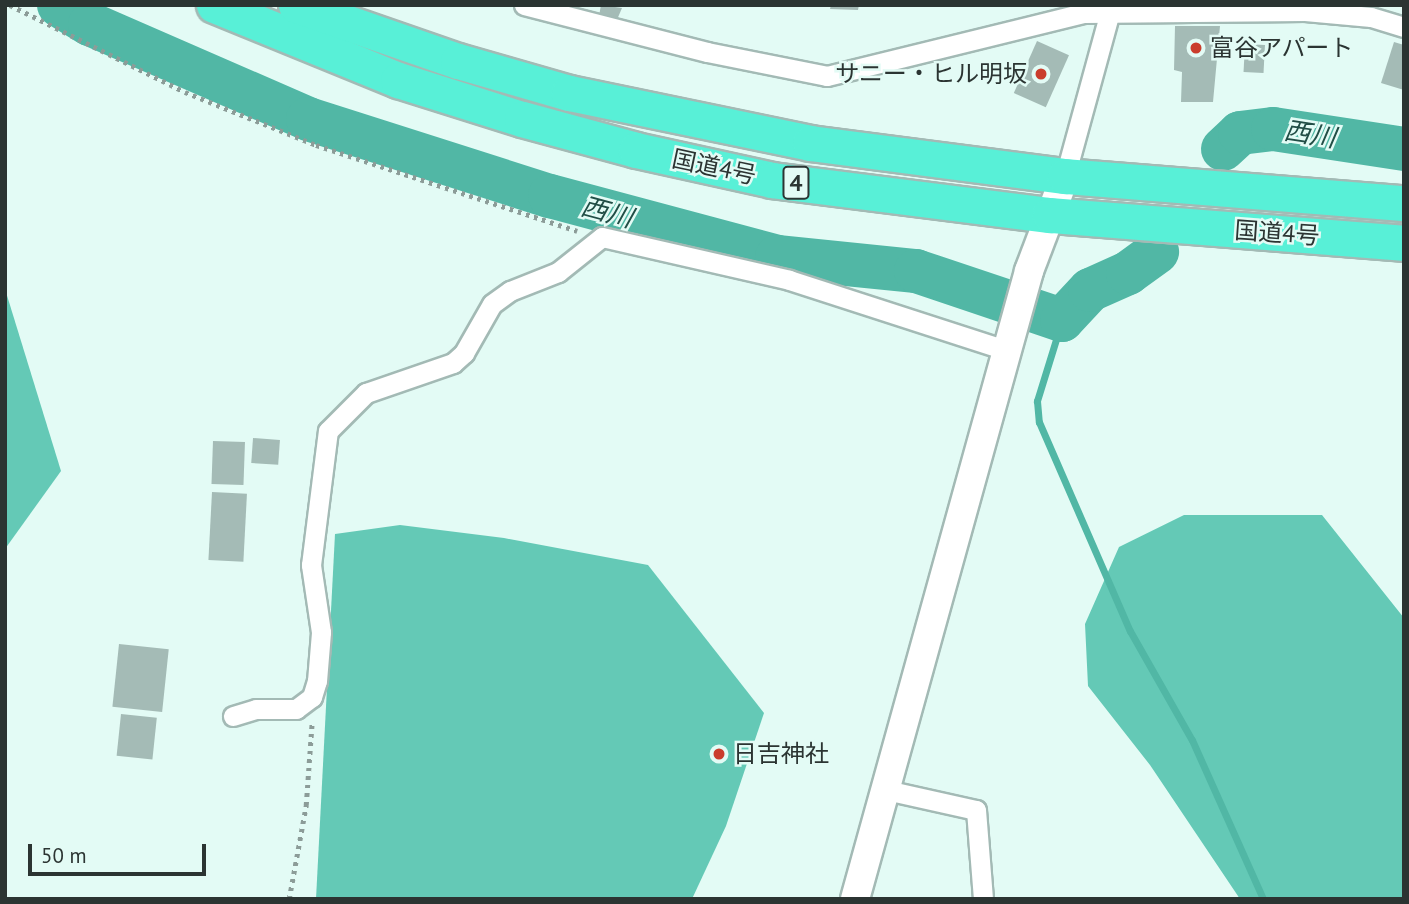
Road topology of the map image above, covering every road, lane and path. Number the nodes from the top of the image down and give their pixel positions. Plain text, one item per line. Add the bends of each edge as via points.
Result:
1 (10, 5) edge
2 (214, 5) edge
3 (296, 5) edge
4 (524, 5) edge
5 (1110, 11) junction
6 (1404, 27) edge
7 (1065, 176) junction
8 (1404, 203) edge
9 (1050, 215) junction
10 (602, 237) junction
11 (1404, 243) edge
12 (1009, 338) junction
13 (312, 697) junction
14 (233, 716) dead end
15 (886, 790) junction
16 (289, 899) edge
17 (855, 899) edge
18 (983, 899) edge

1 - 10 path via 185,92 316,145
2 - 9 highway, 国道4号 / 4 via 398,80 636,150 772,180
3 - 7 highway, 国道4号 / 4 via 458,61 675,117 810,143
4 - 5 street via 707,52 827,76 1084,13
5 - 6 street via 1304,11 1371,18
5 - 7 street
7 - 8 highway, 国道4号 / 4
7 - 9 street
9 - 11 highway, 国道4号 / 4
9 - 12 street
10 - 12 street
10 - 13 street via 558,272 510,291 492,304 464,354 453,363 366,393 328,430 312,540 320,632
12 - 15 street
13 - 14 street via 296,709 256,709
13 - 16 path via 306,805
15 - 17 street
15 - 18 street via 976,810

